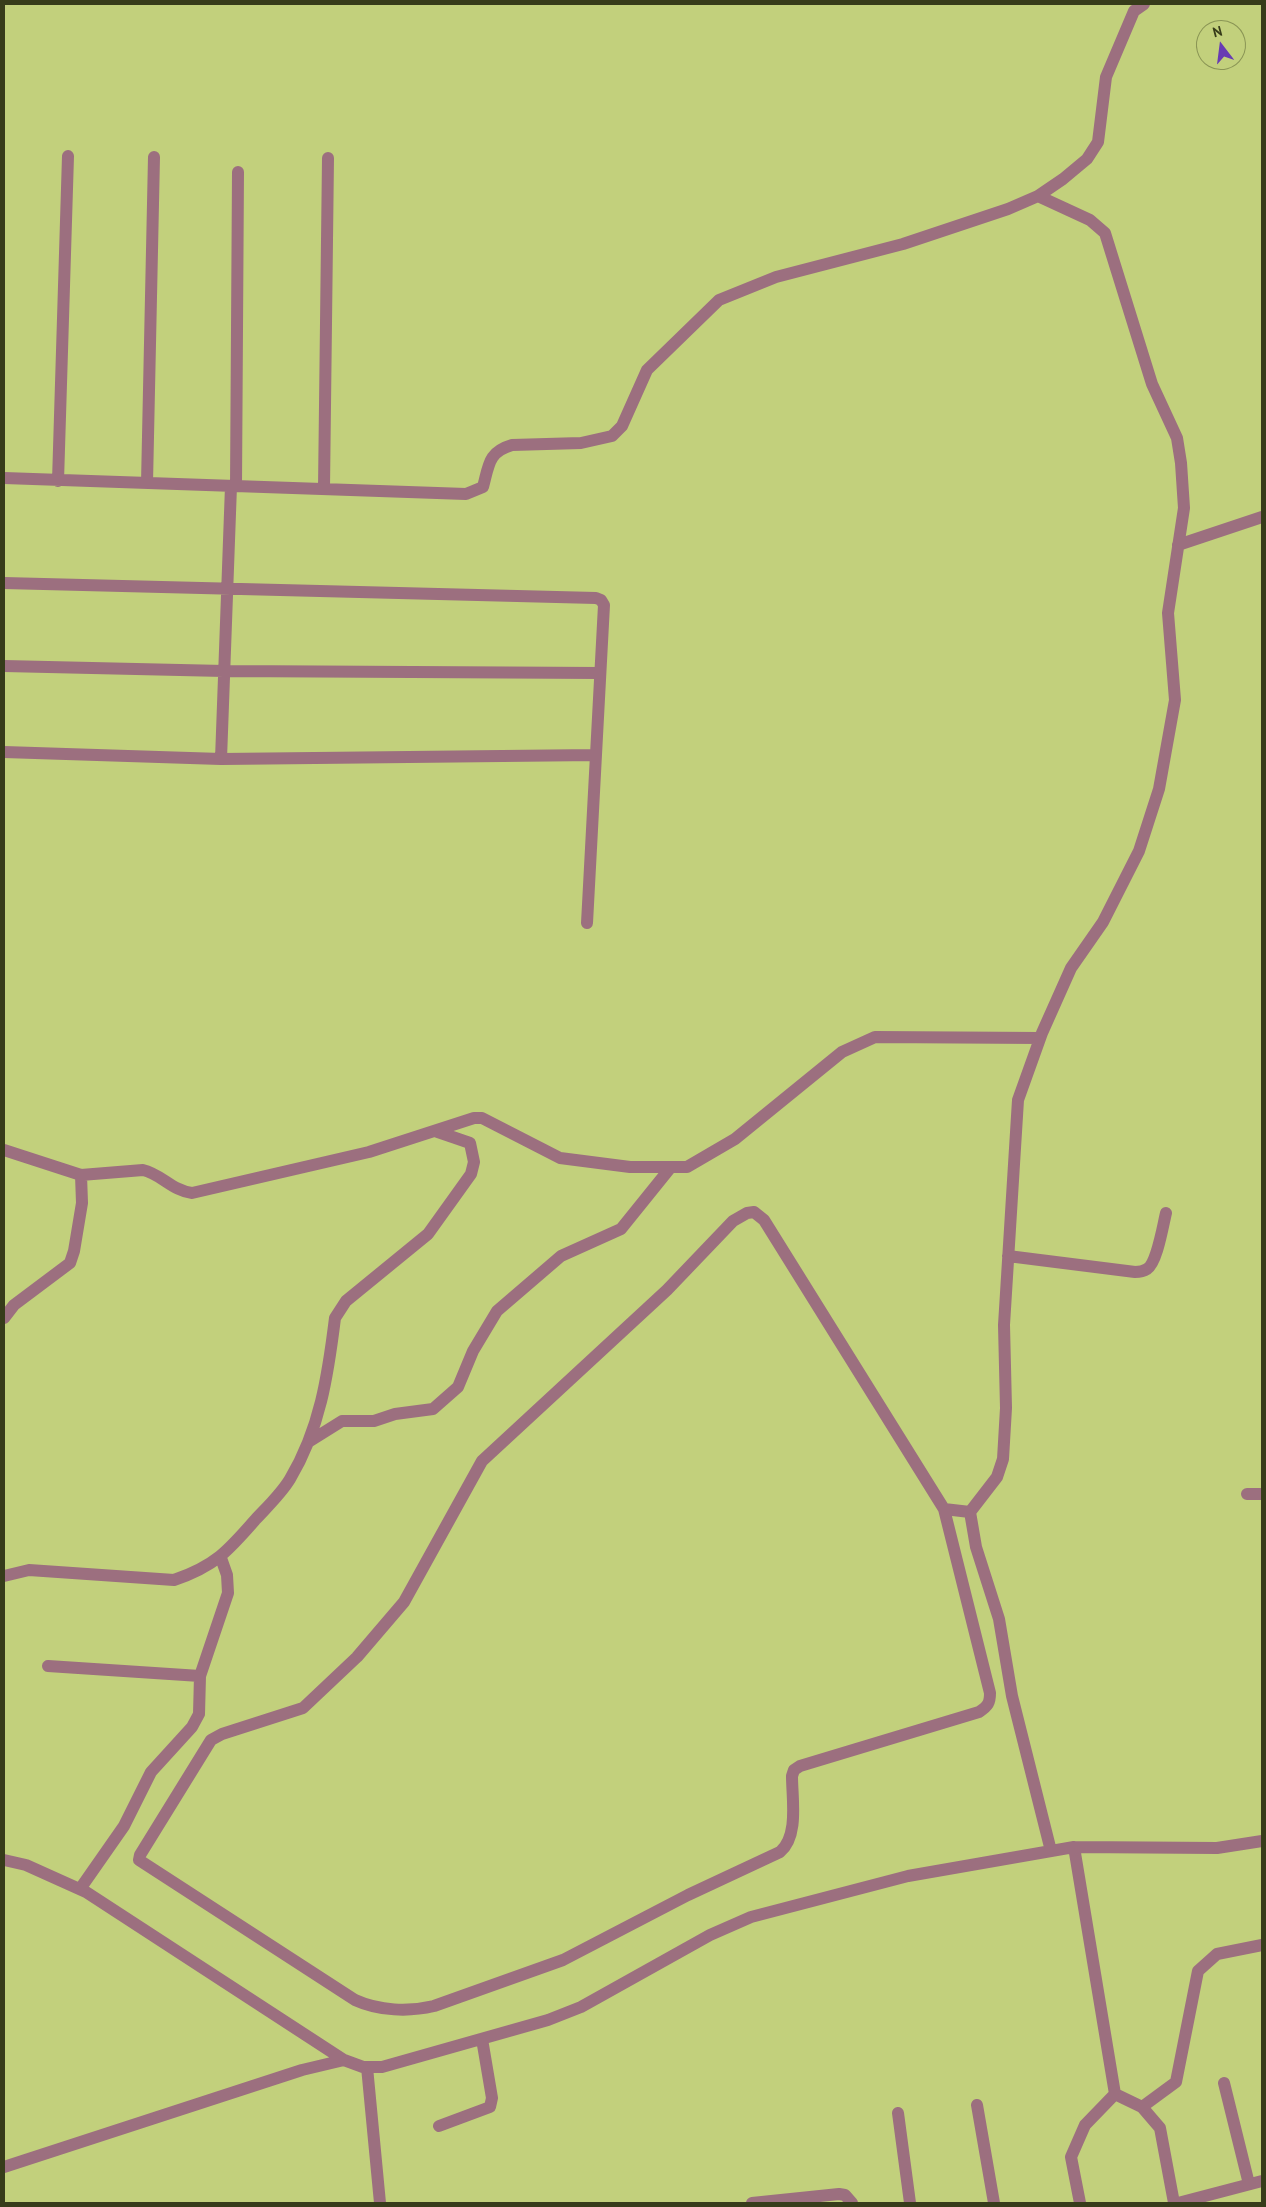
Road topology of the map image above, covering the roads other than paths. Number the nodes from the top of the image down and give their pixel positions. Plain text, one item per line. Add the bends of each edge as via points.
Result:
1 (1144, 4) edge
2 (68, 156) dead end
3 (154, 157) dead end
4 (328, 158) dead end
5 (238, 172) dead end
6 (1038, 196) junction
7 (4, 478) edge
8 (58, 481) junction
9 (147, 483) junction
10 (233, 486) junction
11 (324, 488) junction
12 (1262, 517) edge
13 (1178, 545) junction
14 (4, 583) edge
15 (228, 588) junction
16 (4, 666) edge
17 (224, 671) junction
18 (600, 673) junction
19 (4, 752) edge
20 (596, 755) junction
21 (221, 759) junction
22 (587, 923) dead end
23 (1040, 1038) junction
24 (435, 1132) junction
25 (4, 1150) edge
26 (671, 1167) junction
27 (81, 1175) junction
28 (1166, 1213) dead end
29 (1008, 1256) junction
30 (4, 1318) edge
31 (310, 1441) junction
32 (1247, 1494) dead end
33 (1262, 1494) edge
34 (944, 1509) junction
35 (970, 1512) junction
36 (222, 1558) junction
37 (4, 1576) edge
38 (48, 1666) dead end
39 (200, 1676) junction
40 (1262, 1841) edge
41 (1074, 1847) junction
42 (1051, 1851) junction
43 (4, 1860) edge
44 (80, 1888) junction
45 (1262, 1945) edge
46 (482, 2039) junction
47 (344, 2060) junction
48 (367, 2067) junction
49 (1224, 2083) dead end
50 (1116, 2094) junction
51 (977, 2105) dead end
52 (1142, 2106) junction
53 (898, 2113) dead end
54 (439, 2126) dead end
55 (4, 2167) edge
56 (1262, 2181) edge
57 (1249, 2184) junction
58 (380, 2203) edge
59 (752, 2203) edge
60 (852, 2203) edge
61 (910, 2203) edge
62 (994, 2203) edge
63 (1080, 2203) edge
64 (1174, 2203) edge
65 (1178, 2203) edge

1 - 6 street via 1134,11 1106,77 1098,142 1087,159
2 - 8 street
3 - 9 street
4 - 11 street
5 - 10 street
6 - 11 street via 1008,210 904,244 776,276 719,300 647,370 622,426 612,436 581,443 501,448 491,458 483,487 466,494
6 - 13 street via 1090,220 1105,233 1152,384 1177,438 1184,508
7 - 8 street
8 - 9 street
9 - 10 street
10 - 11 street
10 - 15 street
12 - 13 street
13 - 23 street via 1168,612 1175,700 1159,789 1139,851 1103,922 1071,968
14 - 15 street
15 - 17 street
15 - 18 street via 596,598 604,605
16 - 17 street
17 - 18 street
17 - 21 street
18 - 20 street
19 - 21 street
20 - 21 street
20 - 22 street
23 - 26 street via 875,1037 842,1052 727,1144 692,1165
23 - 29 street via 1018,1100
24 - 26 street via 482,1118 560,1158 630,1167
24 - 27 street via 369,1152 192,1193 183,1192 143,1170
24 - 31 street via 470,1143 474,1162 471,1174 428,1234 339,1310 328,1380
25 - 27 street
26 - 31 street via 621,1229 561,1256 497,1311 473,1351 458,1387 433,1409 395,1414 374,1421 342,1421
27 - 30 street via 82,1204 70,1263 14,1305
28 - 29 street via 1153,1262 1142,1271
29 - 35 street via 1003,1459 997,1477
31 - 36 street via 289,1481
32 - 33 street
34 - 34 street via 990,1693 987,1707 800,1766 792,1776 790,1840 780,1852 554,1964 434,2006 380,2008 355,2000 139,1860 211,1740 303,1708 358,1657 404,1602 482,1461 667,1290 732,1221 747,1213 754,1212 764,1220
34 - 35 street
35 - 42 street via 976,1547 999,1620 1012,1696
36 - 37 street via 174,1580 29,1570
36 - 39 street via 228,1593
38 - 39 street
39 - 44 street via 199,1714 192,1727 151,1772 124,1826
40 - 41 street via 1217,1848
41 - 42 street
41 - 50 street
42 - 46 street via 908,1876 751,1917 710,1935 581,2007
43 - 44 street via 26,1865
44 - 47 street
45 - 52 street via 1217,1954 1198,1971 1176,2082
46 - 48 street via 382,2068
46 - 54 street via 492,2098 490,2107
47 - 48 street
47 - 55 street via 302,2070
48 - 58 street
49 - 57 street
50 - 52 street
50 - 63 street via 1085,2125 1071,2157
51 - 62 street
52 - 64 street via 1160,2128
53 - 61 street
56 - 57 street
57 - 65 street
59 - 60 street via 839,2194

